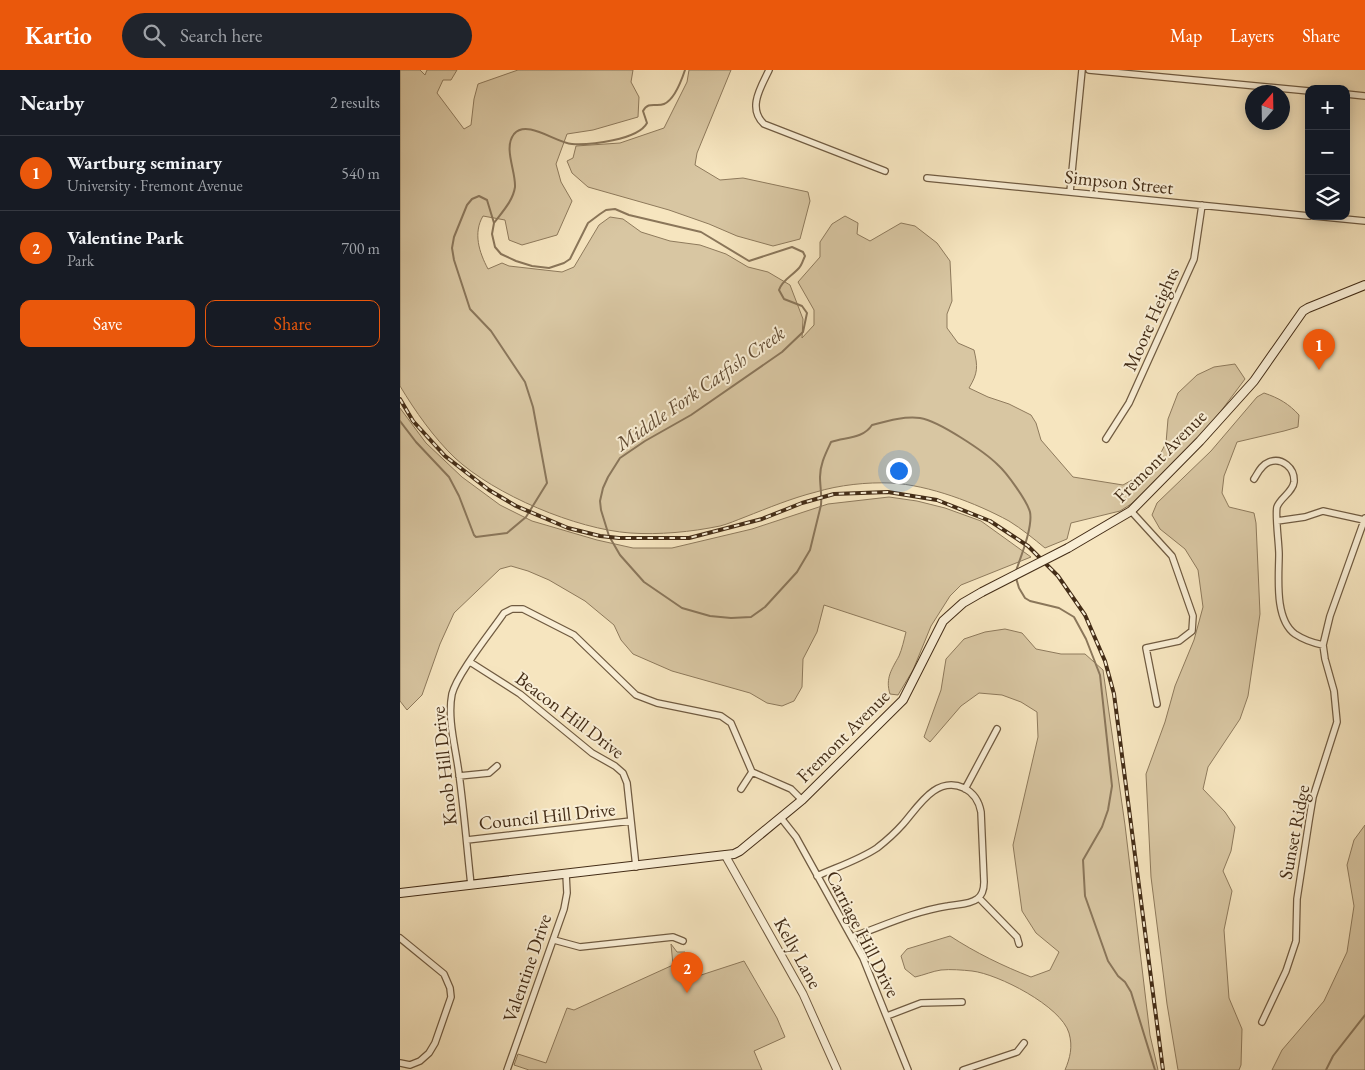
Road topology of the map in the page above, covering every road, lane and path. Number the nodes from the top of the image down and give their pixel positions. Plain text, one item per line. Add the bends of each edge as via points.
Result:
1 (769, 70) edge
2 (1082, 70) edge
3 (1089, 70) edge
4 (1305, 91) edge
5 (1350, 94) edge
6 (1365, 96) edge
7 (884, 170) dead end
8 (926, 178) dead end
9 (1070, 192) junction
10 (1202, 205) junction
11 (1305, 216) edge
12 (1350, 220) edge
13 (1365, 221) edge
14 (1365, 285) edge
15 (1106, 439) dead end
16 (1254, 479) dead end
17 (1131, 511) junction
18 (1365, 519) edge
19 (1278, 521) junction
20 (1323, 645) junction
21 (470, 662) junction
22 (1157, 704) dead end
23 (997, 729) dead end
24 (498, 766) dead end
25 (752, 772) junction
26 (459, 776) junction
27 (741, 789) dead end
28 (965, 789) junction
29 (802, 800) junction
30 (780, 818) junction
31 (631, 822) junction
32 (467, 840) junction
33 (725, 855) junction
34 (636, 866) junction
35 (566, 874) junction
36 (817, 876) junction
37 (470, 885) junction
38 (400, 893) edge
39 (979, 898) junction
40 (852, 937) junction
41 (400, 938) edge
42 (554, 940) junction
43 (683, 941) dead end
44 (1019, 944) dead end
45 (962, 1002) dead end
46 (887, 1016) junction
47 (1262, 1022) dead end
48 (1024, 1043) dead end
49 (400, 1063) edge
50 (507, 1070) edge
51 (837, 1070) edge
52 (908, 1070) edge
53 (962, 1070) edge

1 - 7 street via 755,105 756,113 764,124
2 - 9 street
3 - 4 street
5 - 6 street
8 - 9 street, Simpson Street
9 - 10 street, Simpson Street
10 - 11 street, Simpson Street
10 - 15 street, Moore Heights via 1194,259 1130,403
12 - 13 street
14 - 17 main road, Fremont Avenue via 1303,311 1254,381
16 - 19 street via 1268,462 1282,461 1292,470 1294,481 1277,507
17 - 22 street via 1172,556 1192,616 1192,631 1179,641 1146,648
17 - 29 main road, Fremont Avenue, bridge via 963,603 943,621 903,700
18 - 19 street via 1323,511
18 - 20 street via 1330,616
19 - 20 street via 1282,616 1293,633 1306,641
20 - 47 street, Sunset Ridge via 1334,691 1337,722 1308,821 1294,949
21 - 25 street, Knob Hill Drive via 504,614 512,609 523,609 574,635 636,695 657,703 721,716 731,723
21 - 26 street, Knob Hill Drive via 452,694 451,717
21 - 31 street, Beacon Hill Drive via 520,694 592,753 623,773
23 - 28 street
24 - 26 street via 489,773
25 - 27 street
25 - 29 street via 790,789
26 - 32 street, Knob Hill Drive
28 - 36 street via 952,785 936,788 875,849
28 - 39 street via 975,797 981,812 984,882
29 - 30 main road, Fremont Avenue
30 - 33 main road, Fremont Avenue via 740,851
30 - 36 street, Carriage Hill Drive via 796,837
31 - 32 street, Council Hill Drive
31 - 34 street, Beacon Hill Drive
32 - 37 street, Knob Hill Drive
33 - 34 main road, Fremont Avenue
33 - 51 street, Kelly Lane via 803,994
34 - 35 main road, Fremont Avenue
35 - 37 main road, Fremont Avenue
35 - 42 street, Valentine Drive via 568,894
36 - 40 street, Carriage Hill Drive
37 - 38 main road, Fremont Avenue
39 - 40 street via 966,904 927,911
39 - 44 street via 1017,937
40 - 46 street, Carriage Hill Drive
41 - 49 street via 444,974 451,997 429,1053 410,1065
42 - 43 street via 580,948 673,937
42 - 50 street, Valentine Drive
45 - 46 street via 921,1003
46 - 52 street, Carriage Hill Drive
48 - 53 street via 1016,1052

